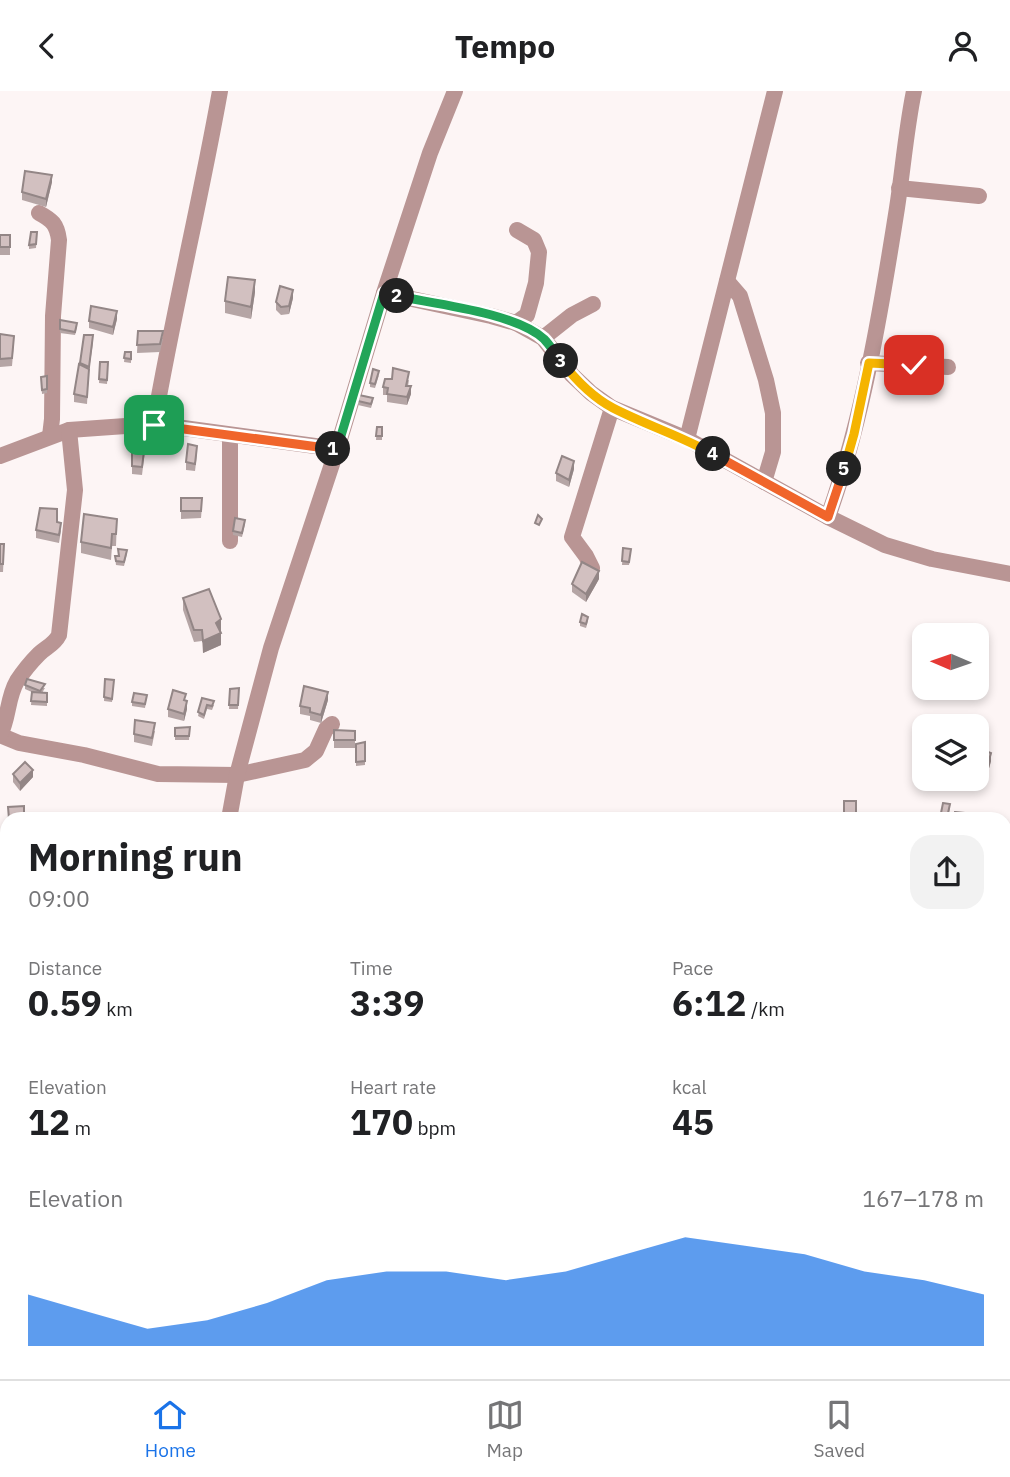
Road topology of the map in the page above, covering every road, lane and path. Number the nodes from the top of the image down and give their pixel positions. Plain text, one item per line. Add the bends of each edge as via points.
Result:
1 (220, 91) edge
2 (455, 91) edge
3 (775, 91) edge
4 (914, 91) edge
5 (899, 188) junction
6 (979, 196) dead end
7 (39, 213) dead end
8 (517, 230) dead end
9 (727, 281) junction
10 (384, 293) junction
11 (593, 304) dead end
12 (523, 322) junction
13 (543, 338) junction
14 (869, 363) junction
15 (948, 367) dead end
16 (611, 408) junction
17 (154, 425) junction
18 (69, 430) junction
19 (50, 436) junction
20 (230, 436) junction
21 (687, 439) junction
22 (337, 449) junction
23 (0, 456) edge
24 (764, 482) junction
25 (828, 517) junction
26 (230, 541) dead end
27 (592, 568) edge
28 (1010, 574) edge
29 (332, 724) dead end
30 (0, 735) edge
31 (237, 775) junction
32 (230, 812) edge

1 - 17 street
2 - 10 street
3 - 9 street
4 - 5 street
5 - 6 street
5 - 14 street
7 - 19 street via 53,221 59,240
8 - 12 street via 534,240 538,252 536,283
9 - 21 street
9 - 24 street via 740,296 773,414 773,452
10 - 12 street
10 - 22 street
11 - 13 street
12 - 13 street
13 - 16 street via 572,375
14 - 15 street
14 - 25 street via 854,434
16 - 21 street
16 - 27 street via 572,537
17 - 18 street
17 - 20 street
18 - 19 street
18 - 30 street via 75,490 59,635 17,681
19 - 23 street
20 - 22 street
20 - 26 street
21 - 24 street
22 - 31 street via 271,648
24 - 25 street
25 - 28 street via 906,552
29 - 31 street via 316,751 305,759
30 - 31 street via 158,774
31 - 32 street

